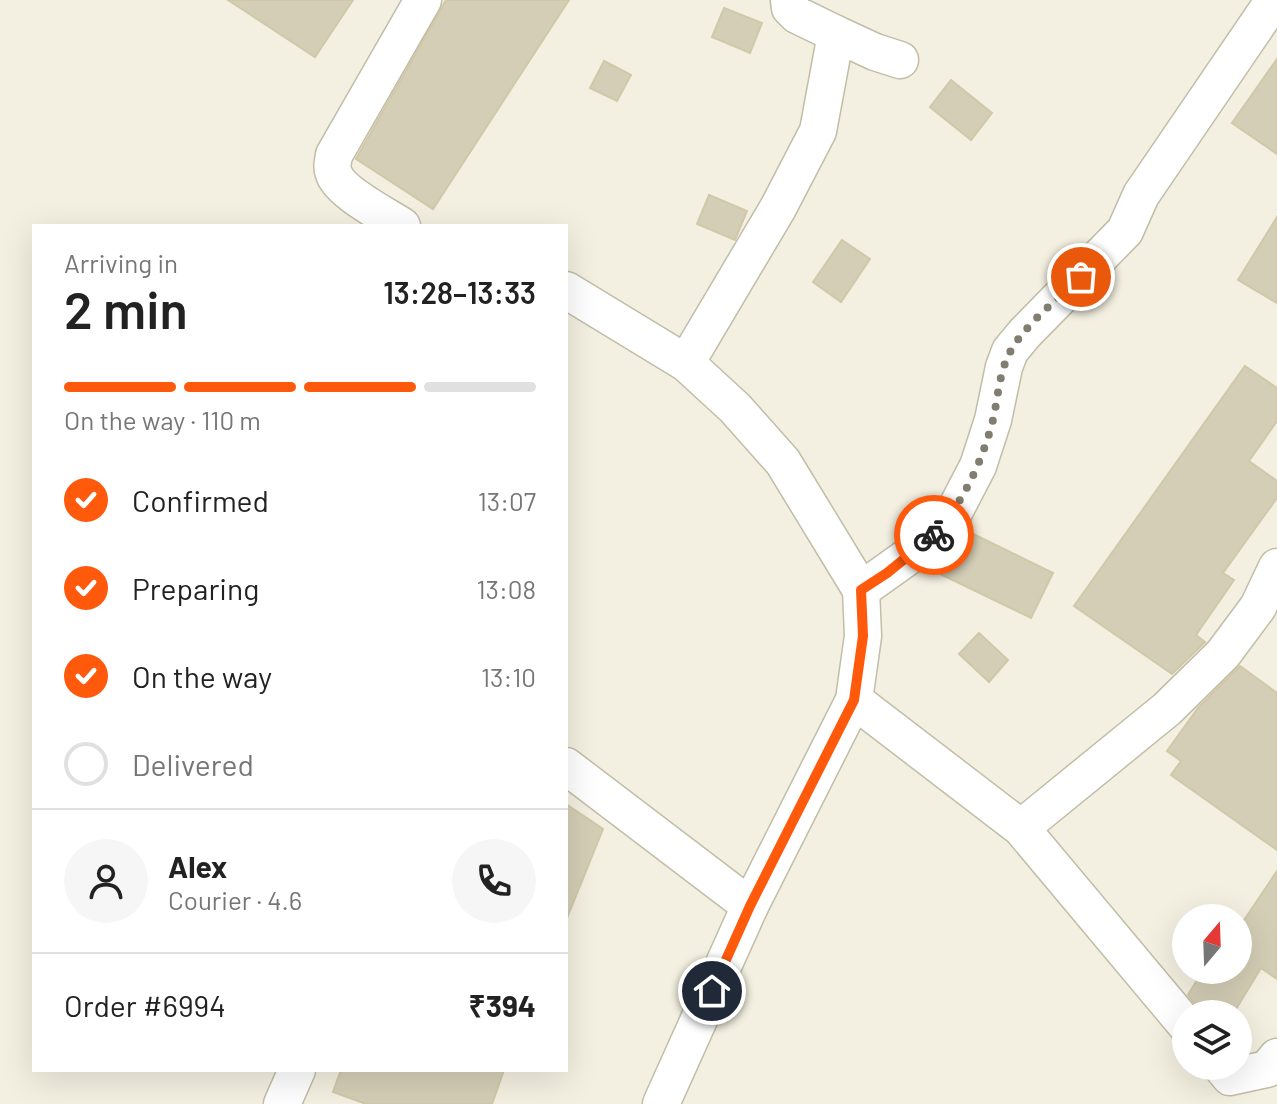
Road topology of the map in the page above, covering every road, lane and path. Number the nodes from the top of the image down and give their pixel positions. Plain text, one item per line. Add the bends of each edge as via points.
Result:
1 (423, 0) edge
2 (789, 0) edge
3 (1262, 4) edge
4 (836, 34) junction
5 (900, 60) dead end
6 (399, 224) edge
7 (568, 291) edge
8 (686, 363) junction
9 (1277, 567) edge
10 (861, 590) junction
11 (854, 700) junction
12 (568, 768) edge
13 (1021, 828) junction
14 (750, 906) junction
15 (1172, 1008) edge
16 (1277, 1057) edge
17 (296, 1072) edge
18 (1221, 1082) edge
19 (282, 1104) edge
20 (661, 1104) edge

1 - 6 street via 332,167 344,188
2 - 4 street via 797,15
3 - 10 street via 1141,195 1125,231 1010,351 978,466 952,516 927,543
4 - 5 street
4 - 8 street via 818,131
7 - 8 street
8 - 10 street via 783,462
9 - 13 street via 1258,607 1223,654 1167,709
10 - 11 street via 863,636
11 - 13 street
11 - 14 street
12 - 14 street
13 - 15 street
14 - 20 street
16 - 18 street via 1267,1069
17 - 19 street

